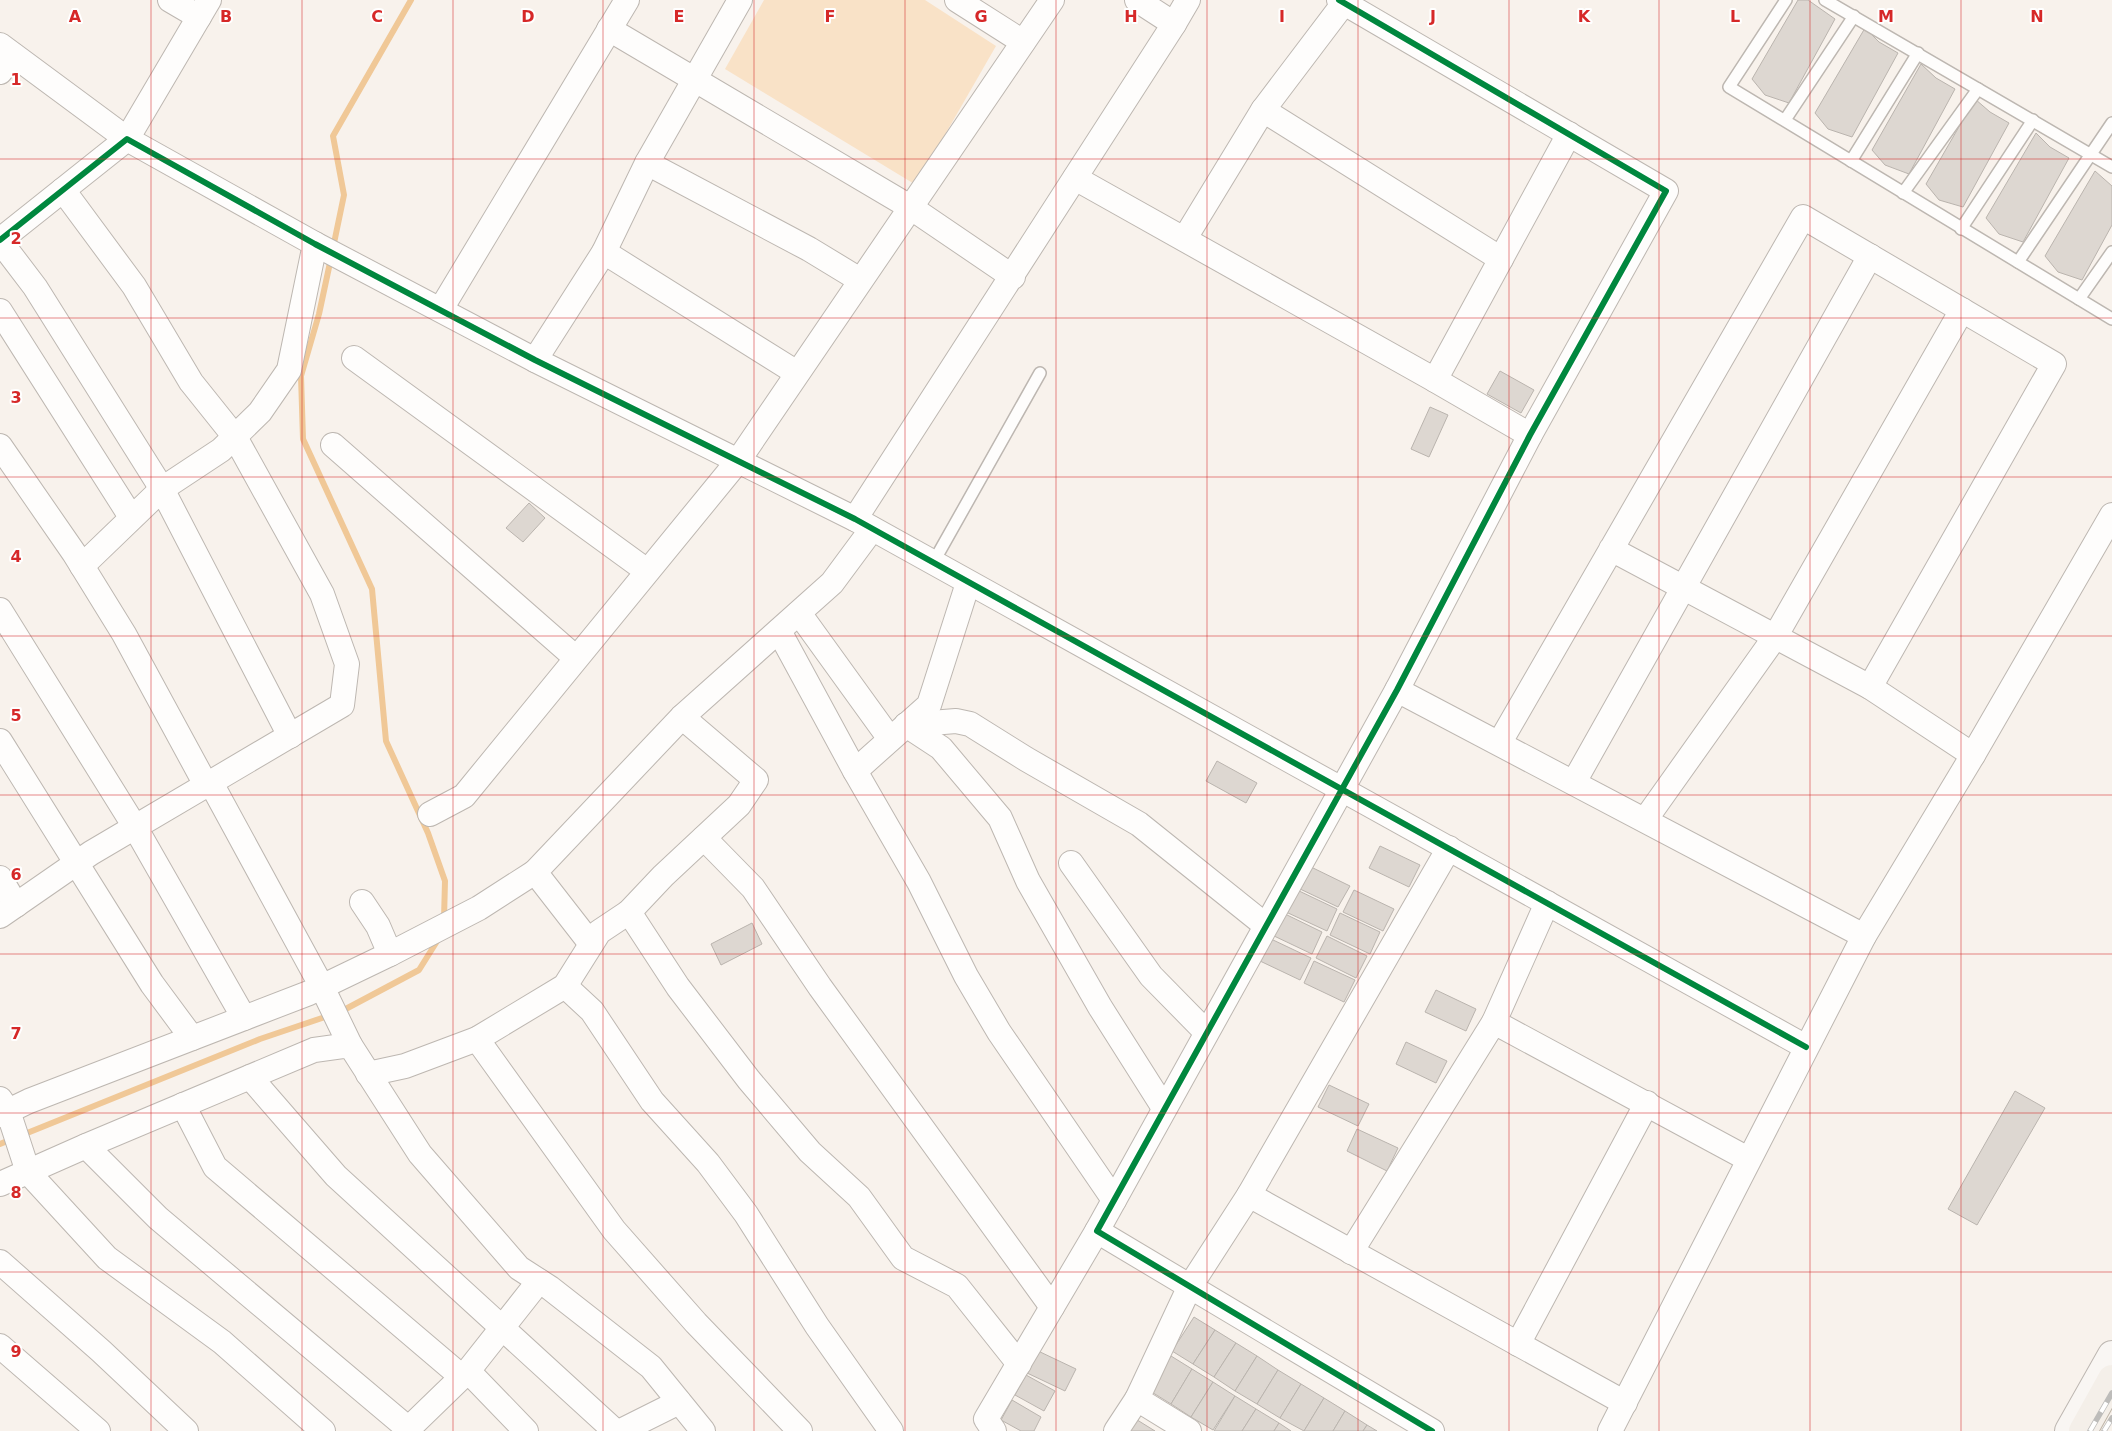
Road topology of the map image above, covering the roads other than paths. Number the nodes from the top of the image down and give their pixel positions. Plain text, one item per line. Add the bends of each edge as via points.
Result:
1 (170, 0) edge
2 (627, 0) edge
3 (740, 0) edge
4 (957, 0) edge
5 (1052, 0) edge
6 (1137, 0) edge
7 (1188, 0) edge
8 (1786, 0) edge
9 (1825, 0) edge
10 (1341, 2) edge
11 (204, 8) edge
12 (1854, 16) junction
13 (1174, 24) junction
14 (610, 29) junction
15 (1023, 42) junction
16 (1918, 54) junction
17 (4, 57) edge
18 (695, 78) junction
19 (1978, 89) junction
20 (1263, 110) junction
21 (1785, 120) junction
22 (2033, 120) junction
23 (2112, 123) edge
24 (1569, 134) junction
25 (127, 139) junction
26 (2093, 154) junction
27 (1851, 161) junction
28 (647, 163) junction
29 (2112, 167) edge
30 (1075, 178) junction
31 (62, 190) junction
32 (1903, 193) junction
33 (910, 207) junction
34 (1961, 229) junction
35 (1185, 238) junction
36 (0, 240) edge
37 (326, 250) junction
38 (604, 252) junction
39 (2112, 252) edge
40 (1870, 256) junction
41 (1501, 259) junction
42 (2018, 262) junction
43 (1013, 277) junction
44 (860, 280) junction
45 (2079, 299) junction
46 (441, 309) junction
47 (1962, 310) junction
48 (0, 311) edge
49 (2112, 319) edge
50 (354, 358) dead end
51 (535, 360) junction
52 (797, 373) junction
53 (1040, 373) dead end
54 (1435, 380) junction
55 (1530, 434) junction
56 (234, 437) junction
57 (332, 445) dead end
58 (0, 446) edge
59 (738, 462) junction
60 (162, 489) junction
61 (2112, 516) edge
62 (130, 517) junction
63 (864, 524) junction
64 (1611, 550) junction
65 (932, 563) junction
66 (82, 566) junction
67 (647, 571) junction
68 (968, 583) junction
69 (1684, 588) junction
70 (0, 610) edge
71 (799, 613) junction
72 (779, 630) junction
73 (1775, 637) junction
74 (576, 658) junction
75 (1870, 688) junction
76 (1397, 690) junction
77 (682, 717) junction
78 (898, 732) junction
79 (290, 736) junction
80 (0, 741) edge
81 (1500, 742) junction
82 (1973, 755) junction
83 (855, 771) junction
84 (1574, 782) junction
85 (208, 784) junction
86 (1340, 789) junction
87 (430, 814) dead end
88 (1645, 820) junction
89 (135, 827) junction
90 (704, 838) junction
91 (1448, 848) junction
92 (1071, 863) dead end
93 (75, 864) junction
94 (535, 872) junction
95 (0, 878) edge
96 (362, 902) dead end
97 (1547, 903) junction
98 (8, 911) edge
99 (629, 912) junction
100 (1265, 925) junction
101 (1864, 936) junction
102 (591, 944) junction
103 (390, 954) junction
104 (565, 986) junction
105 (322, 987) junction
106 (244, 1018) junction
107 (1494, 1022) junction
108 (1206, 1032) junction
109 (192, 1038) junction
110 (477, 1039) junction
111 (350, 1045) junction
112 (1806, 1046) junction
113 (368, 1074) junction
114 (250, 1077) junction
115 (1647, 1103) junction
116 (183, 1105) junction
117 (3, 1108) edge
118 (1164, 1108) junction
119 (86, 1146) junction
120 (1748, 1159) junction
121 (28, 1172) junction
122 (0, 1184) edge
123 (1249, 1195) junction
124 (1114, 1200) junction
125 (1097, 1232) junction
126 (1351, 1252) junction
127 (0, 1262) edge
128 (539, 1281) junction
129 (1189, 1288) junction
130 (1052, 1307) junction
131 (502, 1328) junction
132 (1518, 1344) junction
133 (0, 1346) edge
134 (2112, 1355) edge
135 (1019, 1364) junction
136 (465, 1374) junction
137 (2112, 1379) edge
138 (1137, 1399) junction
139 (679, 1402) junction
140 (1626, 1403) junction
141 (408, 1430) edge
142 (98, 1431) edge
143 (186, 1431) edge
144 (322, 1431) edge
145 (526, 1431) edge
146 (615, 1431) edge
147 (621, 1431) edge
148 (703, 1431) edge
149 (800, 1431) edge
150 (891, 1431) edge
151 (994, 1431) edge
152 (1116, 1431) edge
153 (1189, 1431) edge
154 (1432, 1431) edge
155 (1610, 1431) edge
156 (2069, 1431) edge
157 (2083, 1431) edge

1 - 11 street
2 - 14 street
3 - 18 street
4 - 15 street
5 - 15 street
6 - 13 street
7 - 13 street
8 - 21 lane via 1729,87
9 - 12 lane
10 - 20 street
10 - 24 street
11 - 25 street
12 - 16 lane
12 - 21 lane
13 - 30 street
14 - 18 street
14 - 46 street
15 - 33 street
16 - 19 lane
16 - 27 lane
17 - 25 street
18 - 28 street
18 - 33 street
19 - 22 lane
19 - 32 lane
20 - 35 street
20 - 41 street
21 - 27 lane
22 - 26 lane
22 - 34 lane
23 - 26 lane
24 - 41 street
24 - 55 street via 1666,191
25 - 31 street
25 - 37 street
26 - 29 lane
26 - 42 lane
27 - 32 lane
28 - 38 street
28 - 44 street via 809,249
30 - 35 street
30 - 43 street
31 - 36 street
31 - 56 street via 134,286 191,382
32 - 34 lane
33 - 43 street
33 - 44 street
34 - 42 lane
35 - 54 street
36 - 60 street via 35,287
37 - 46 street
37 - 56 street via 289,370 260,412
38 - 51 street
38 - 52 street
39 - 45 lane
40 - 47 street
40 - 64 street via 1803,218
40 - 69 street
41 - 54 street
42 - 45 lane
43 - 63 street
44 - 52 street
45 - 49 lane
46 - 51 street
47 - 73 street
47 - 75 street via 2054,364
48 - 62 street
50 - 67 street
51 - 59 street
52 - 59 street
53 - 65 lane
54 - 55 street
55 - 76 street
56 - 60 street via 221,450
56 - 79 street via 322,594 347,664 342,705
57 - 74 street
58 - 66 street
59 - 63 street
59 - 67 street
60 - 62 street
60 - 79 street
61 - 82 street
62 - 66 street
63 - 65 street
63 - 71 street via 832,583
64 - 69 street
64 - 81 street
65 - 68 street
66 - 85 street
67 - 74 street
68 - 78 street via 929,704
68 - 86 street
69 - 73 street
69 - 84 street
70 - 89 street
71 - 72 street
71 - 78 street
72 - 77 street
72 - 83 street
73 - 75 street
73 - 88 street
74 - 87 street via 464,796
75 - 82 street
76 - 81 street
76 - 86 street
77 - 90 street via 756,780 739,805
77 - 94 street
78 - 83 street
78 - 100 street via 956,721 970,724 1139,824
78 - 118 street via 941,748 1000,818 1033,889 1100,1007
79 - 85 street
80 - 93 street
81 - 84 street
82 - 101 street
83 - 124 street via 999,1032
84 - 88 street
85 - 89 street
85 - 105 street
86 - 91 street
86 - 100 street
88 - 101 street
89 - 93 street
89 - 106 street
90 - 99 street
90 - 130 street via 752,888
91 - 97 street
91 - 123 street
92 - 108 street via 1151,976
93 - 98 street
93 - 109 street via 152,984
94 - 102 street
94 - 103 street via 479,908
95 - 98 street
96 - 103 street via 378,926
97 - 107 street
97 - 112 street
99 - 102 street via 599,932
99 - 135 street via 678,988 810,1152 859,1197 904,1258 957,1286
100 - 108 street
101 - 112 street
102 - 104 street
103 - 105 street
104 - 110 street
104 - 150 street via 592,1011 652,1100 708,1163 746,1214 817,1326
105 - 106 street
105 - 111 street
106 - 109 street
107 - 115 street
107 - 126 street
108 - 118 street
109 - 117 street
110 - 113 street via 405,1066
110 - 149 street via 614,1230 696,1323
111 - 113 street
111 - 114 street via 314,1050
112 - 120 street
113 - 128 street via 420,1154 519,1268
114 - 116 street
114 - 131 street via 336,1176
115 - 120 street
115 - 132 street
116 - 119 street
116 - 136 street via 215,1167
117 - 121 street
118 - 124 street
119 - 121 street
119 - 141 street via 158,1218
120 - 140 street
121 - 122 street
121 - 144 street via 107,1258 222,1342
123 - 126 street
123 - 129 street
124 - 125 street
125 - 129 street
125 - 130 street
126 - 132 street
127 - 143 street
128 - 131 street
128 - 139 street via 651,1367
129 - 138 street
129 - 154 street
130 - 135 street
131 - 136 street
131 - 146 street
132 - 140 street
133 - 142 street
134 - 156 main road
135 - 151 street via 986,1419
136 - 141 street
136 - 145 street
137 - 157 main road
138 - 152 street
138 - 153 street
139 - 147 street
139 - 148 street
140 - 155 street

